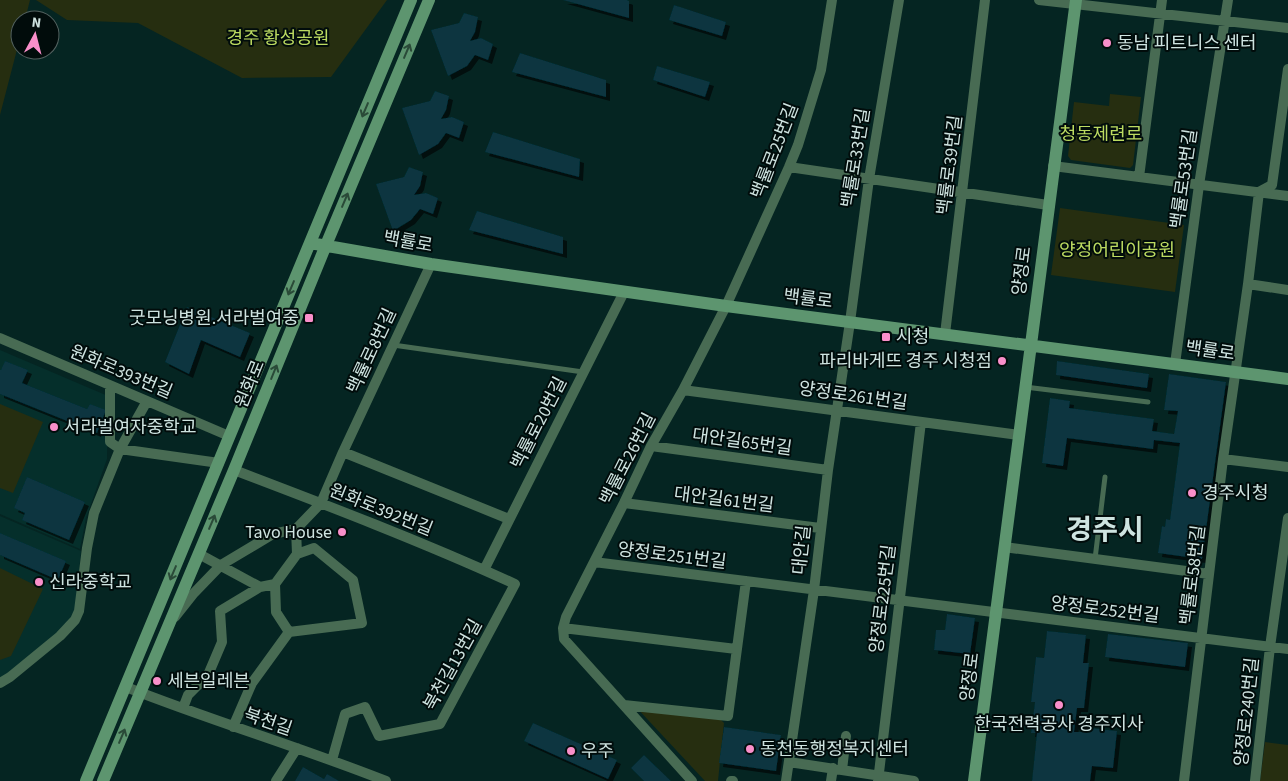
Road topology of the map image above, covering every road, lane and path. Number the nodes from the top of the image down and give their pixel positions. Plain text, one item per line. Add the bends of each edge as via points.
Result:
1 (411, 0) edge
2 (429, 0) edge
3 (832, 0) edge
4 (899, 0) edge
5 (985, 0) edge
6 (1038, 0) edge
7 (1162, 0) edge
8 (1228, 0) edge
9 (1075, 2) edge
10 (1160, 14) junction
11 (1225, 21) junction
12 (1288, 28) edge
13 (1288, 69) edge
14 (1053, 166) junction
15 (789, 167) junction
16 (1139, 177) junction
17 (869, 179) junction
18 (1199, 184) junction
19 (1259, 192) junction
20 (963, 193) junction
21 (1288, 196) edge
22 (1048, 205) junction
23 (310, 243) junction
24 (326, 246) junction
25 (431, 264) junction
26 (1248, 284) junction
27 (1288, 290) edge
28 (624, 292) junction
29 (726, 306) junction
30 (850, 322) junction
31 (945, 334) junction
32 (0, 338) edge
33 (393, 345) junction
34 (1031, 345) junction
35 (1175, 364) junction
36 (583, 372) junction
37 (1235, 372) junction
38 (1288, 379) edge
39 (110, 386) junction
40 (1025, 387) junction
41 (684, 390) junction
42 (147, 401) junction
43 (1148, 402) dead end
44 (837, 410) junction
45 (921, 422) junction
46 (1019, 435) junction
47 (229, 436) junction
48 (651, 446) junction
49 (120, 448) junction
50 (343, 452) junction
51 (1223, 459) junction
52 (218, 463) junction
53 (1288, 467) edge
54 (234, 470) junction
55 (828, 470) junction
56 (1105, 476) dead end
57 (321, 503) junction
58 (624, 503) junction
59 (1288, 518) edge
60 (508, 520) junction
61 (820, 528) junction
62 (296, 530) junction
63 (1004, 547) junction
64 (199, 554) junction
65 (297, 554) junction
66 (1095, 559) junction
67 (594, 562) junction
68 (221, 566) junction
69 (484, 570) junction
70 (1210, 574) junction
71 (746, 581) junction
72 (275, 584) junction
73 (515, 584) joint
74 (260, 587) junction
75 (814, 590) junction
76 (899, 600) junction
77 (995, 612) junction
78 (168, 627) junction
79 (563, 628) junction
80 (289, 632) junction
81 (1202, 638) junction
82 (1270, 647) junction
83 (1288, 649) edge
84 (736, 650) junction
85 (0, 684) edge
86 (126, 687) junction
87 (140, 692) junction
88 (624, 705) junction
89 (183, 708) junction
90 (232, 727) junction
91 (846, 736) dead end
92 (296, 748) junction
93 (332, 760) junction
94 (788, 762) junction
95 (837, 769) junction
96 (878, 778) edge
97 (86, 781) edge
98 (103, 781) edge
99 (276, 781) edge
100 (386, 781) edge
101 (692, 781) edge
102 (786, 781) edge
103 (831, 781) edge
104 (914, 781) edge
105 (974, 781) edge
106 (1184, 781) edge
107 (1255, 781) edge

1 -> 23 street, 원화로
24 -> 2 street, 원화로
3 - 15 street, 백률로25번길 via 821,70
4 - 17 street, 백률로33번길
5 - 20 street, 백률로39번길
6 - 9 street
7 - 10 street
8 - 11 street, 백률로53번길
9 - 10 street
9 - 14 street, 양정로
10 - 11 street
10 - 16 street
11 - 12 street
11 - 18 street, 백률로53번길
13 - 19 street via 1272,185
14 - 16 street
14 - 22 street, 양정로
15 - 17 street
15 - 29 street, 백률로25번길
16 - 18 street
17 - 20 street
17 - 30 street, 백률로33번길
18 - 19 street
18 - 35 street, 백률로53번길
19 - 21 street
19 - 26 street, 백률로58번길
20 - 22 street
20 - 31 street, 백률로39번길
22 - 34 street, 양정로
23 - 24 street, 백률로
23 -> 47 street, 원화로
24 - 25 street, 백률로
54 -> 24 street, 원화로
25 - 28 street, 백률로
25 - 33 street, 백률로8번길
26 - 27 street
26 - 37 street, 백률로58번길
28 - 29 street, 백률로
28 - 36 street, 백률로20번길
29 - 30 street, 백률로
29 - 41 street, 백률로26번길
30 - 31 street, 백률로
30 - 44 street, 대안길
31 - 34 street, 백률로
32 - 39 street, 원화로393번길
33 - 36 lane
33 - 50 street, 백률로8번길
34 - 35 street, 백률로
34 - 40 street, 양정로
35 - 37 street, 백률로
36 - 60 street, 백률로20번길
37 - 38 street, 백률로
37 - 51 street, 백률로58번길
39 - 42 street, 원화로393번길
39 - 49 street via 110,442
40 - 43 lane
40 - 46 street, 양정로
41 - 44 street, 양정로261번길
41 - 48 street, 백률로26번길
42 - 47 street, 원화로393번길
42 - 49 street
44 - 45 street, 양정로261번길
44 - 55 street, 대안길
45 - 46 street, 양정로261번길
45 - 76 street, 양정로225번길
46 - 63 street, 양정로
47 - 52 street, 원화로
48 - 55 street, 대안길65번길
48 - 58 street, 백률로26번길
49 - 52 street
49 - 85 street via 94,513 76,620
50 - 57 street, 백률로8번길
50 - 60 street
51 - 53 street
51 - 70 street, 백률로58번길
52 - 54 street
52 -> 86 street, 원화로
54 - 57 street, 원화로392번길
64 -> 54 street, 원화로
55 - 61 street, 대안길
56 - 66 lane
57 - 62 street, 백률로8번길
57 - 69 street, 원화로392번길
58 - 61 street, 대안길61번길
58 - 67 street, 백률로26번길
59 - 82 street
60 - 69 street, 백률로20번길
61 - 75 street, 대안길
62 - 65 street
62 - 68 street via 274,534
63 - 66 street
63 - 77 street, 양정로
64 - 68 street
64 - 78 street, 원화로
65 - 72 street
65 - 80 street via 314,548 353,580 362,623
66 - 70 street
67 - 71 street, 양정로251번길
67 - 79 street, 백률로26번길
68 - 74 street
68 - 78 street via 194,593
69 - 73 street, 원화로392번길
70 - 81 street, 백률로58번길
71 - 75 street, 양정로251번길
71 - 84 street, 양정로251번길
72 - 74 street
72 - 80 street via 276,612
73 - 93 street, 북천길13번길 via 440,724 379,736 365,707 345,714
74 - 89 street via 220,611 222,642 208,675 188,695
75 - 76 street, 양정로251번길
75 - 94 street, 대안길
76 - 77 street, 양정로251번길
76 - 96 street, 양정로225번길
77 - 81 street, 양정로252번길
77 - 105 street, 양정로
78 - 87 street, 원화로
79 - 84 street
79 - 88 street via 564,639
80 - 90 street via 252,683
81 - 82 street, 양정로252번길
81 - 106 street, 백률로58번길
82 - 83 street, 양정로252번길
82 - 107 street, 양정로240번길
84 - 88 street, 양정로251번길 via 728,716
86 - 87 street, 북천길
86 - 97 street, 원화로
87 - 89 street, 북천길
98 -> 87 street, 원화로
88 - 101 street
89 - 90 street, 북천길
90 - 92 street, 북천길
91 - 95 street
92 - 93 street, 북천길
92 - 99 street
93 - 100 street, 북천길
94 - 95 street
94 - 102 street, 대안길
95 - 96 street
95 - 103 street
96 - 104 street

